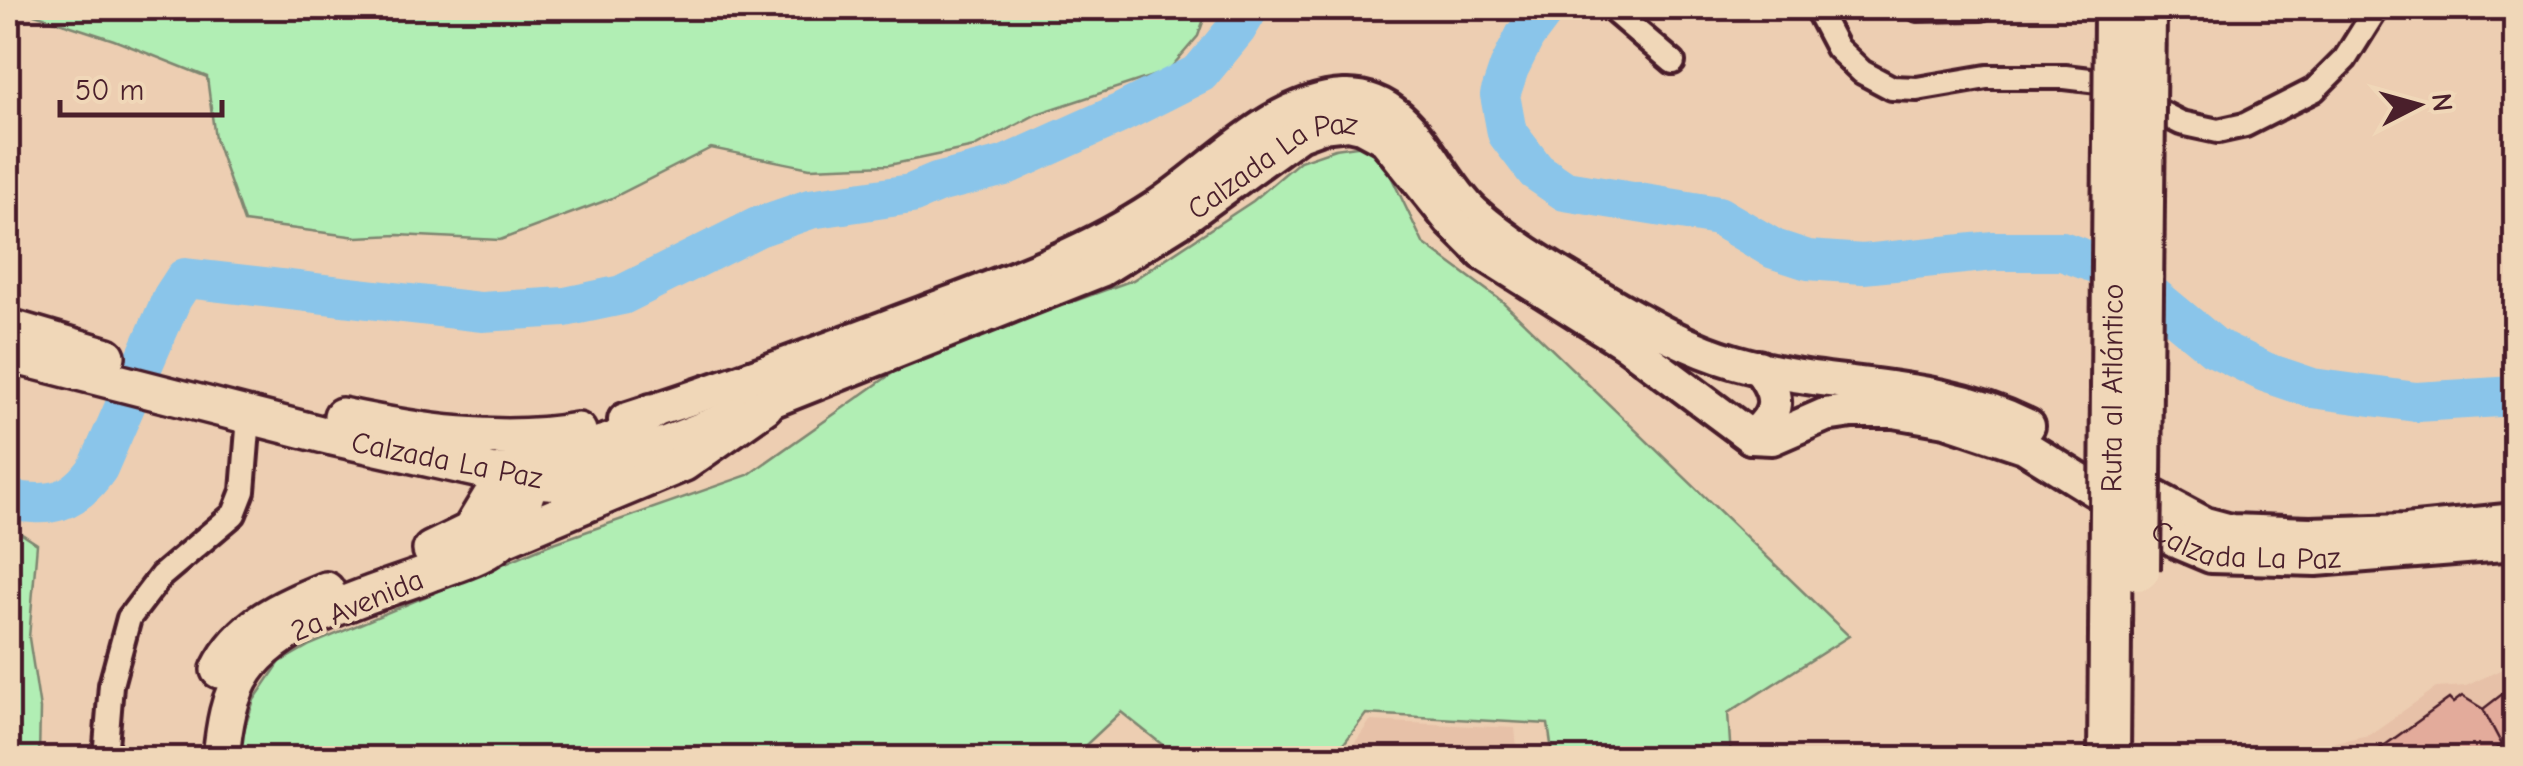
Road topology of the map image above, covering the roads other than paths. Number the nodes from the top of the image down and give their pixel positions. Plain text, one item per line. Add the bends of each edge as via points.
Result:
1 (1610, 8) edge
2 (1816, 8) edge
3 (1982, 8) edge
4 (2377, 8) edge
5 (1918, 9) edge
6 (1673, 62) dead end
7 (8, 327) edge
8 (8, 354) edge
9 (81, 361) junction
10 (1758, 367) junction
11 (184, 388) junction
12 (764, 406) junction
13 (651, 412) junction
14 (249, 417) junction
15 (602, 426) joint
16 (1751, 437) junction
17 (516, 478) junction
18 (2516, 520) edge
19 (502, 539) junction
20 (2516, 543) edge
21 (106, 758) edge
22 (200, 758) edge
23 (221, 758) edge
24 (2110, 758) edge
25 (2136, 758) edge

1 - 6 street
2 - 4 street via 1837,48 1892,88 1987,77 2098,81 2180,122 2218,131 2245,125 2314,90 2346,59
3 - 5 street
7 - 9 main road, Calzada La Paz
8 - 9 main road, Calzada La Paz
9 - 11 main road, Calzada La Paz
10 - 13 main road, Calzada La Paz via 1692,348 1570,280 1472,211 1406,122 1369,100 1342,97 1278,117 1156,208 1095,244
10 - 16 main road via 1775,403
10 - 18 main road, Calzada La Paz via 1919,390 2006,415 2204,524 2231,531 2406,531
11 - 14 main road, Calzada La Paz
11 - 15 main road, Calzada La Paz via 419,430 532,437
12 - 16 main road, Calzada La Paz via 1102,270 1299,134 1348,123 1393,146 1483,253 1624,342
12 - 17 main road, Calzada La Paz via 577,478
12 - 19 main road, 2a Avenida via 684,463
13 - 15 main road, Calzada La Paz
13 - 17 main road via 615,440 515,462
14 - 17 main road, Calzada La Paz
14 - 21 street via 243,491 234,514 161,576 129,618 111,685
16 - 20 main road, Calzada La Paz via 1772,438 1825,414 1852,411 1946,420 2024,446 2211,556 2316,560
17 - 19 main road via 519,511
17 - 22 main road, 2a Avenida via 470,531 281,608 248,631 215,680
19 - 23 main road, 2a Avenida via 472,558 304,623 268,646 234,691
24 - 25 highway, Ruta al Atlántico, bridge via 2130,16

